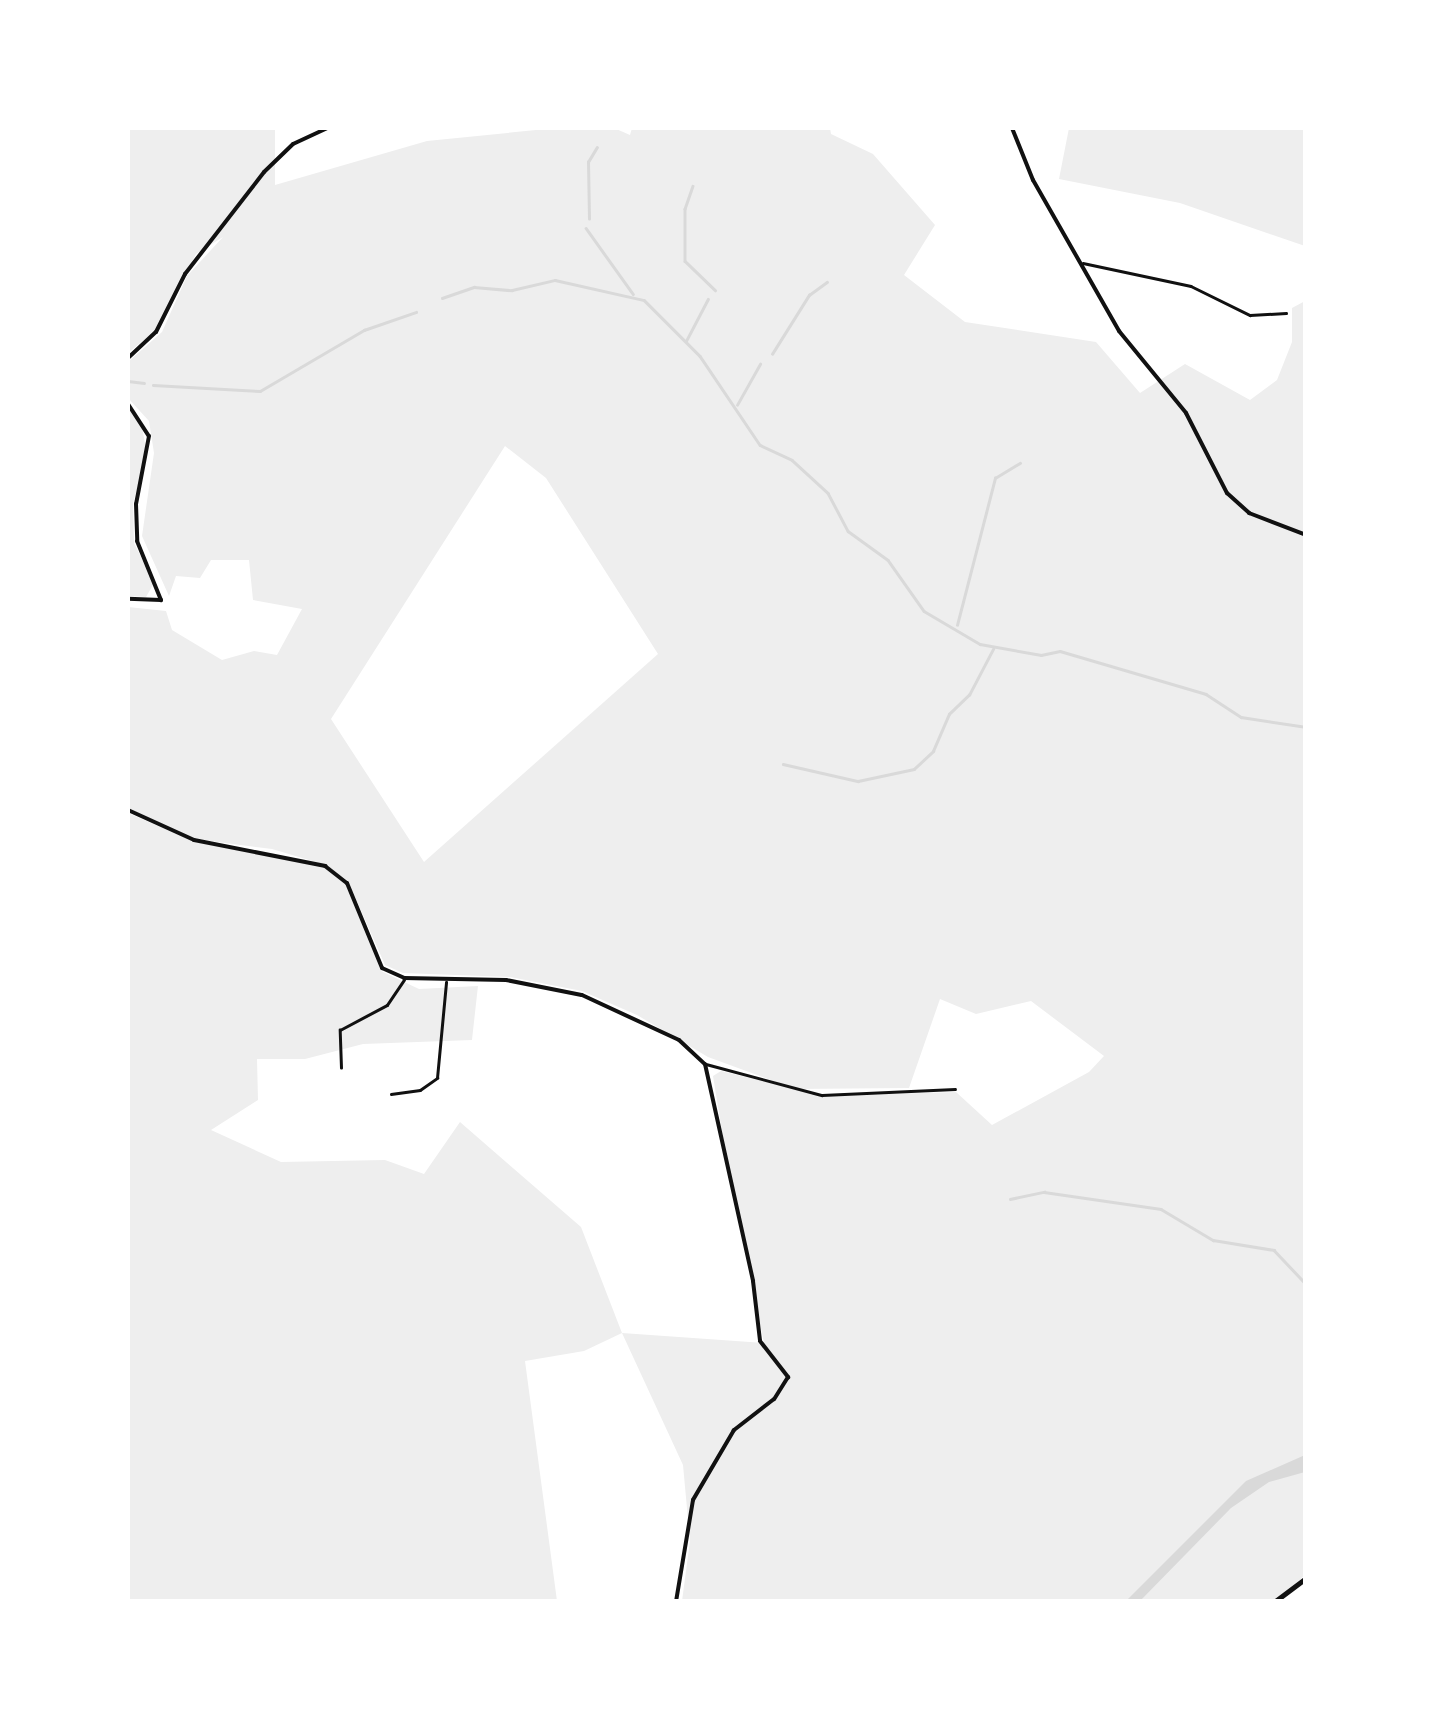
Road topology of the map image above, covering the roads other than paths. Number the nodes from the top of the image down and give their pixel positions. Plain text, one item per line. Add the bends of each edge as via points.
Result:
1 (328, 128) edge
2 (1012, 128) edge
3 (1083, 263) junction
4 (1286, 314) dead end
5 (128, 358) edge
6 (128, 404) edge
7 (1306, 535) edge
8 (128, 599) edge
9 (128, 810) edge
10 (404, 978) junction
11 (446, 980) junction
12 (705, 1064) junction
13 (341, 1068) dead end
14 (955, 1089) dead end
15 (391, 1094) dead end
16 (1306, 1578) edge
17 (676, 1602) edge
18 (1274, 1602) edge

1 - 5 street via 293,144 264,172 185,274 156,332
2 - 3 street via 1033,180
3 - 4 lane via 1192,286 1250,315
3 - 7 street via 1127,343 1186,413 1227,493 1249,512
6 - 8 street via 149,436 136,504 138,542 162,600
9 - 10 street via 194,840 325,866 346,883 382,968
10 - 11 street
10 - 13 lane via 388,1005 340,1030
11 - 12 street via 506,980 582,995 679,1040
11 - 15 lane via 437,1078 420,1090
12 - 14 lane via 822,1095
12 - 17 street via 754,1282 760,1342 788,1378 774,1399 734,1430 694,1500
16 - 18 street

